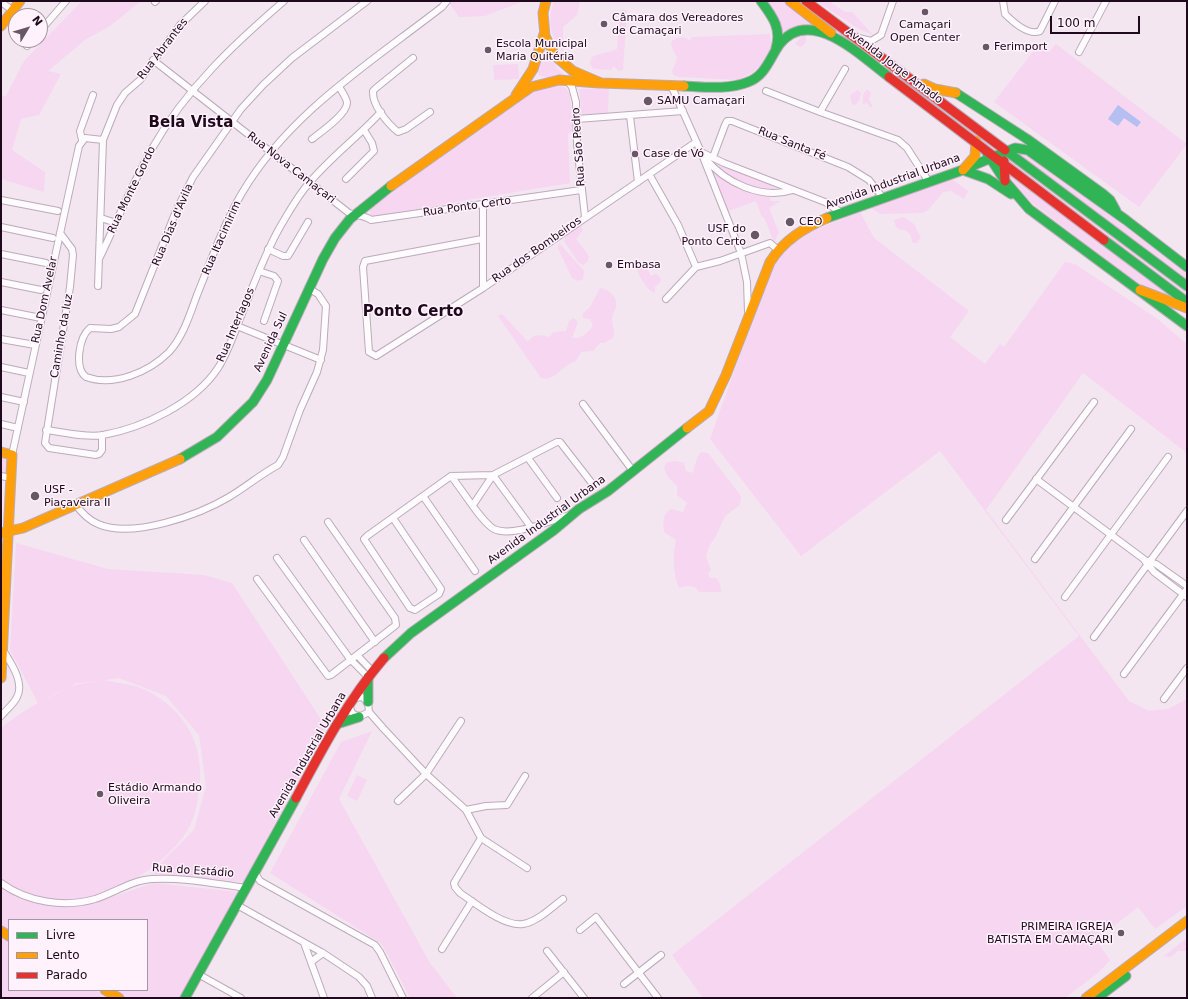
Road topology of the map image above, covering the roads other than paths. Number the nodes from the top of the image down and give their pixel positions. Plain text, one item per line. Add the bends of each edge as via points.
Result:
1 (65, 1) edge
2 (205, 1) edge
3 (284, 1) edge
4 (367, 1) edge
5 (447, 1) edge
6 (546, 1) edge
7 (760, 1) edge
8 (790, 1) edge
9 (806, 1) edge
10 (893, 1) edge
11 (1003, 1) edge
12 (1055, 1) edge
13 (1106, 1) edge
14 (1, 2) edge
15 (9, 8) edge
16 (8, 16) edge
17 (48, 21) edge
18 (1, 26) edge
19 (544, 34) junction
20 (852, 35) junction
21 (834, 36) junction
22 (867, 46) junction
23 (775, 51) junction
24 (1079, 52) dead end
25 (413, 58) dead end
26 (154, 60) junction
27 (533, 69) junction
28 (845, 69) dead end
29 (566, 80) junction
30 (551, 82) junction
31 (600, 83) junction
32 (671, 85) junction
33 (339, 86) junction
34 (193, 90) junction
35 (766, 91) dead end
36 (92, 95) dead end
37 (514, 98) junction
38 (683, 111) junction
39 (381, 112) junction
40 (430, 112) dead end
41 (820, 112) junction
42 (630, 116) junction
43 (577, 120) junction
44 (231, 121) junction
45 (364, 130) junction
46 (312, 139) dead end
47 (103, 140) junction
48 (976, 141) junction
49 (696, 142) junction
50 (80, 143) junction
51 (270, 152) junction
52 (701, 152) junction
53 (1008, 152) junction
54 (990, 155) junction
55 (713, 157) junction
56 (1003, 164) junction
57 (963, 170) junction
58 (648, 174) junction
59 (346, 179) dead end
60 (1004, 181) junction
61 (638, 182) junction
62 (929, 182) junction
63 (309, 183) junction
64 (581, 190) junction
65 (793, 190) junction
66 (883, 198) junction
67 (1, 200) edge
68 (483, 205) junction
69 (1029, 209) junction
70 (58, 211) dead end
71 (842, 212) junction
72 (1118, 214) junction
73 (354, 216) junction
74 (585, 217) junction
75 (101, 218) junction
76 (308, 222) dead end
77 (116, 223) junction
78 (1, 227) edge
79 (60, 233) junction
80 (53, 238) dead end
81 (482, 239) junction
82 (268, 249) junction
83 (778, 250) junction
84 (741, 253) junction
85 (1, 254) edge
86 (99, 259) junction
87 (46, 263) dead end
88 (696, 267) junction
89 (1187, 267) edge
90 (259, 271) junction
91 (1, 282) edge
92 (748, 282) junction
93 (761, 283) junction
94 (98, 286) dead end
95 (1187, 286) edge
96 (308, 288) junction
97 (483, 288) junction
98 (41, 290) dead end
99 (1140, 290) junction
100 (666, 299) dead end
101 (1187, 302) edge
102 (1187, 308) edge
103 (1, 310) edge
104 (41, 318) junction
105 (748, 318) junction
106 (264, 321) dead end
107 (237, 326) junction
108 (1187, 326) edge
109 (1, 339) edge
110 (35, 345) junction
111 (283, 346) junction
112 (78, 360) joint
113 (321, 360) junction
114 (1, 367) edge
115 (29, 373) junction
116 (1, 397) edge
117 (24, 402) junction
118 (1094, 402) dead end
119 (583, 404) dead end
120 (1, 424) edge
121 (18, 428) junction
122 (1131, 429) dead end
123 (46, 430) junction
124 (102, 435) junction
125 (1, 452) edge
126 (12, 455) junction
127 (1168, 457) dead end
128 (528, 458) junction
129 (633, 471) junction
130 (493, 475) junction
131 (1, 476) edge
132 (452, 476) junction
133 (11, 478) junction
134 (1036, 480) junction
135 (591, 482) dead end
136 (422, 496) junction
137 (557, 498) dead end
138 (75, 504) junction
139 (473, 505) junction
140 (1074, 507) junction
141 (1187, 511) edge
142 (393, 518) junction
143 (1006, 520) dead end
144 (328, 522) dead end
145 (554, 524) junction
146 (531, 527) junction
147 (4, 532) edge
148 (1111, 535) junction
149 (304, 540) dead end
150 (278, 558) dead end
151 (1035, 559) dead end
152 (1147, 562) junction
153 (475, 571) dead end
154 (3, 575) edge
155 (256, 579) dead end
156 (1186, 591) edge
157 (1065, 597) dead end
158 (1094, 638) dead end
159 (375, 642) junction
160 (3, 649) junction
161 (357, 655) junction
162 (350, 659) junction
163 (1187, 668) edge
164 (371, 674) junction
165 (1124, 674) dead end
166 (1, 678) edge
167 (1164, 699) dead end
168 (352, 702) junction
169 (368, 702) junction
170 (370, 712) junction
171 (1, 716) edge
172 (359, 717) junction
173 (461, 721) dead end
174 (338, 724) junction
175 (426, 774) junction
176 (525, 776) dead end
177 (398, 801) dead end
178 (466, 810) junction
179 (481, 838) junction
180 (527, 868) dead end
181 (255, 873) junction
182 (260, 881) junction
183 (1, 883) edge
184 (248, 886) junction
185 (563, 899) dead end
186 (472, 902) junction
187 (237, 905) junction
188 (1187, 921) edge
189 (580, 930) dead end
190 (1187, 930) edge
191 (304, 943) junction
192 (442, 949) dead end
193 (547, 951) dead end
194 (323, 953) junction
195 (661, 955) dead end
196 (311, 962) junction
197 (564, 972) junction
198 (638, 972) junction
199 (198, 974) junction
200 (624, 984) dead end
201 (107, 991) edge
202 (120, 998) edge
203 (185, 998) edge
204 (241, 998) edge
205 (324, 998) edge
206 (372, 998) edge
207 (403, 998) edge
208 (532, 998) edge
209 (584, 998) edge
210 (658, 998) edge
211 (1086, 998) edge
212 (1097, 998) edge

1 - 17 street
2 - 26 street, Rua Abrantes via 180,25
3 - 34 street, Rua Monte Gordo via 226,52
4 - 44 street, Rua Dias d'Avila via 292,58 263,85
5 - 33 street, Rua Itacimirim
6 - 19 street via 543,12
7 - 23 street via 778,28 780,37
8 - 21 street
9 - 20 street, Avenida Jorge Amado
10 - 20 street via 882,35 871,41
11 - 12 street via 1005,14 1034,33 1040,31
13 - 24 street
14 - 15 street
16 - 18 street
19 - 27 street, Avenida Sul
19 - 31 street via 552,53 564,66
20 - 22 street, Avenida Jorge Amado
21 - 23 street, Avenida Jorge Amado via 813,29 792,33
21 - 48 street, Avenida Jorge Amado
22 - 53 street, Avenida Jorge Amado
22 - 72 street, Avenida Jorge Amado via 925,85 956,93 1027,139 1103,194
23 - 32 street, Avenida Sul via 768,66 746,83
25 - 39 street via 373,91 372,99
26 - 34 street, Rua Nova Camaçari
26 - 47 street, Rua Abrantes via 140,80 117,104
27 - 30 street via 537,77
27 - 37 street, Avenida Sul
28 - 41 street
29 - 30 street, Avenida Sul
29 - 31 street, Avenida Sul
29 - 43 street, Rua São Pedro via 574,93
30 - 37 street, Avenida Sul via 531,88
31 - 32 street, Avenida Sul
32 - 38 street
33 - 46 street via 347,101 346,108
33 - 51 street, Rua Itacimirim
34 - 44 street, Rua Nova Camaçari
34 - 77 street, Rua Monte Gordo via 152,148
35 - 41 street
36 - 50 street, Rua Dom Avelar via 80,131
37 - 73 street, Avenida Sul via 392,185
38 - 42 street
38 - 49 street
39 - 40 street via 398,132
39 - 45 street, Rua Interlagos
41 - 62 street via 898,140 907,148
42 - 43 street
42 - 61 street
43 - 64 street, Rua São Pedro
44 - 51 street, Rua Nova Camaçari
44 - 112 street, Rua Dias d'Avila via 190,184 176,211 135,314 119,327 89,329 84,335
45 - 59 street via 374,152
45 - 63 street, Rua Interlagos
47 - 50 street via 88,138
47 - 75 street, Rua Abrantes
48 - 54 street, Avenida Jorge Amado
48 - 57 street via 975,156
49 - 52 street
49 - 58 street, Rua dos Bombeiros
50 - 79 street, Rua Dom Avelar
51 - 63 street, Rua Nova Camaçari
51 - 112 street, Rua Itacimirim via 232,212 190,314 169,352 136,374 108,380 86,377 80,370
52 - 55 street
52 - 65 street via 712,166 740,185 776,194
52 - 84 street
53 - 54 street, Avenida Jorge Amado
53 - 56 street
53 - 72 street, Avenida Jorge Amado via 1021,148 1028,150
53 - 95 street, Avenida Jorge Amado
54 - 56 street, Avenida Jorge Amado
54 - 57 street, Avenida Industrial Urbana
54 - 60 street
55 - 65 street
55 - 66 street, Rua Santa Fé via 725,125 732,121 848,167 869,180
56 - 60 street
56 - 101 street, Avenida Jorge Amado
57 - 62 street, Avenida Industrial Urbana
57 - 69 street via 993,180
58 - 61 street, Rua dos Bombeiros
58 - 88 street via 678,225
60 - 69 street
61 - 74 street, Rua dos Bombeiros
62 - 66 street, Avenida Industrial Urbana
63 - 73 street, Rua Nova Camaçari
63 - 82 street, Rua Interlagos
64 - 68 street, Rua Ponto Certo
64 - 74 street, Rua São Pedro
65 - 71 street via 826,202
66 - 71 street, Avenida Industrial Urbana
67 - 70 street
68 - 73 street, Rua Ponto Certo via 371,220 365,216
68 - 81 street
69 - 99 street
71 - 83 street, Avenida Industrial Urbana via 811,225
72 - 89 street, Avenida Jorge Amado
73 - 96 street, Avenida Sul via 335,238
74 - 97 street, Rua dos Bombeiros
75 - 77 street
75 - 86 street, Rua Abrantes
76 - 82 street via 288,256
77 - 86 street, Rua Monte Gordo
78 - 80 street
79 - 104 street, Rua Dom Avelar
79 - 123 street, Caminho da luz via 72,249 73,255
81 - 97 street
81 - 97 street, Rua dos Bombeiros via 370,260 363,264 369,352 376,356
82 - 90 street, Rua Interlagos
83 - 84 street via 770,243
83 - 93 street, Avenida Industrial Urbana
84 - 88 street
84 - 92 street
85 - 87 street
86 - 94 street, Rua Abrantes
88 - 100 street
90 - 106 street via 274,276 278,281
90 - 107 street, Rua Interlagos
91 - 98 street
92 - 93 street via 753,285
92 - 105 street
93 - 105 street, Avenida Industrial Urbana
96 - 111 street, Avenida Sul
96 - 113 street via 318,294 326,306
99 - 102 street
99 - 108 street
103 - 104 street
104 - 110 street, Rua Dom Avelar
105 - 129 street, Avenida Industrial Urbana via 709,411
107 - 111 street
107 - 124 street, Rua Interlagos via 218,368 181,404 144,423
109 - 110 street
110 - 115 street, Rua Dom Avelar
111 - 113 street
111 - 138 street, Avenida Sul via 253,402 217,437 180,459
113 - 138 street via 281,462 230,496 194,515 128,529 98,524 85,516
114 - 115 street
115 - 117 street, Rua Dom Avelar
116 - 117 street
117 - 121 street, Rua Dom Avelar
118 - 134 street
119 - 129 street
120 - 121 street
121 - 126 street, Rua Dom Avelar
122 - 140 street
123 - 124 street, Rua Interlagos
123 - 124 street, Caminho da luz via 45,443 49,448 96,455 102,450
125 - 126 street
126 - 133 street
127 - 148 street
128 - 130 street
128 - 135 street via 560,442
128 - 137 street
129 - 145 street, Avenida Industrial Urbana via 574,513
130 - 132 street
130 - 139 street
130 - 146 street
131 - 133 street
132 - 136 street
132 - 139 street
133 - 147 street
134 - 140 street
134 - 143 street
136 - 142 street
136 - 153 street
138 - 147 street, Avenida Sul via 23,528
139 - 146 street via 494,529 513,531
140 - 148 street
140 - 151 street
141 - 152 street
142 - 142 street via 364,539 410,608 415,610 439,594 441,589
144 - 159 street via 396,620 396,625
145 - 146 street
145 - 164 street, Avenida Industrial Urbana via 411,633
147 - 154 street
148 - 152 street
148 - 157 street
149 - 159 street
150 - 162 street
152 - 156 street
152 - 158 street
154 - 160 street
155 - 162 street via 326,674 332,675
156 - 165 street
159 - 161 street
160 - 166 street
160 - 171 street via 18,678 20,690
161 - 162 street
161 - 164 street
162 - 164 street
163 - 167 street
164 - 168 street, Avenida Industrial Urbana
164 - 169 street
168 - 169 street via 362,697
168 - 172 street via 352,713
168 - 174 street, Avenida Industrial Urbana
169 - 170 street
170 - 172 street
170 - 175 street
172 - 174 street
173 - 175 street
174 - 181 street, Avenida Industrial Urbana
175 - 177 street
175 - 178 street
176 - 178 street via 507,805
178 - 179 street
179 - 180 street
179 - 186 street via 454,884 457,891
181 - 182 street
181 - 184 street, Avenida Industrial Urbana
182 - 184 street, Rua do Estádio
182 - 207 street via 375,945
183 - 184 street, Rua do Estádio via 29,897 59,903 95,899 140,881 152,879
184 - 187 street, Avenida Industrial Urbana
185 - 186 street via 543,914 522,924 503,920
186 - 192 street
187 - 191 street
187 - 199 street, Avenida Industrial Urbana
188 - 211 street
189 - 198 street via 596,917
190 - 212 street
191 - 194 street
191 - 196 street
193 - 197 street
194 - 196 street
194 - 206 street via 359,977 367,986
195 - 198 street
196 - 205 street
197 - 208 street
197 - 209 street
198 - 200 street
198 - 210 street
199 - 203 street, Avenida Industrial Urbana
199 - 204 street
201 - 202 street

